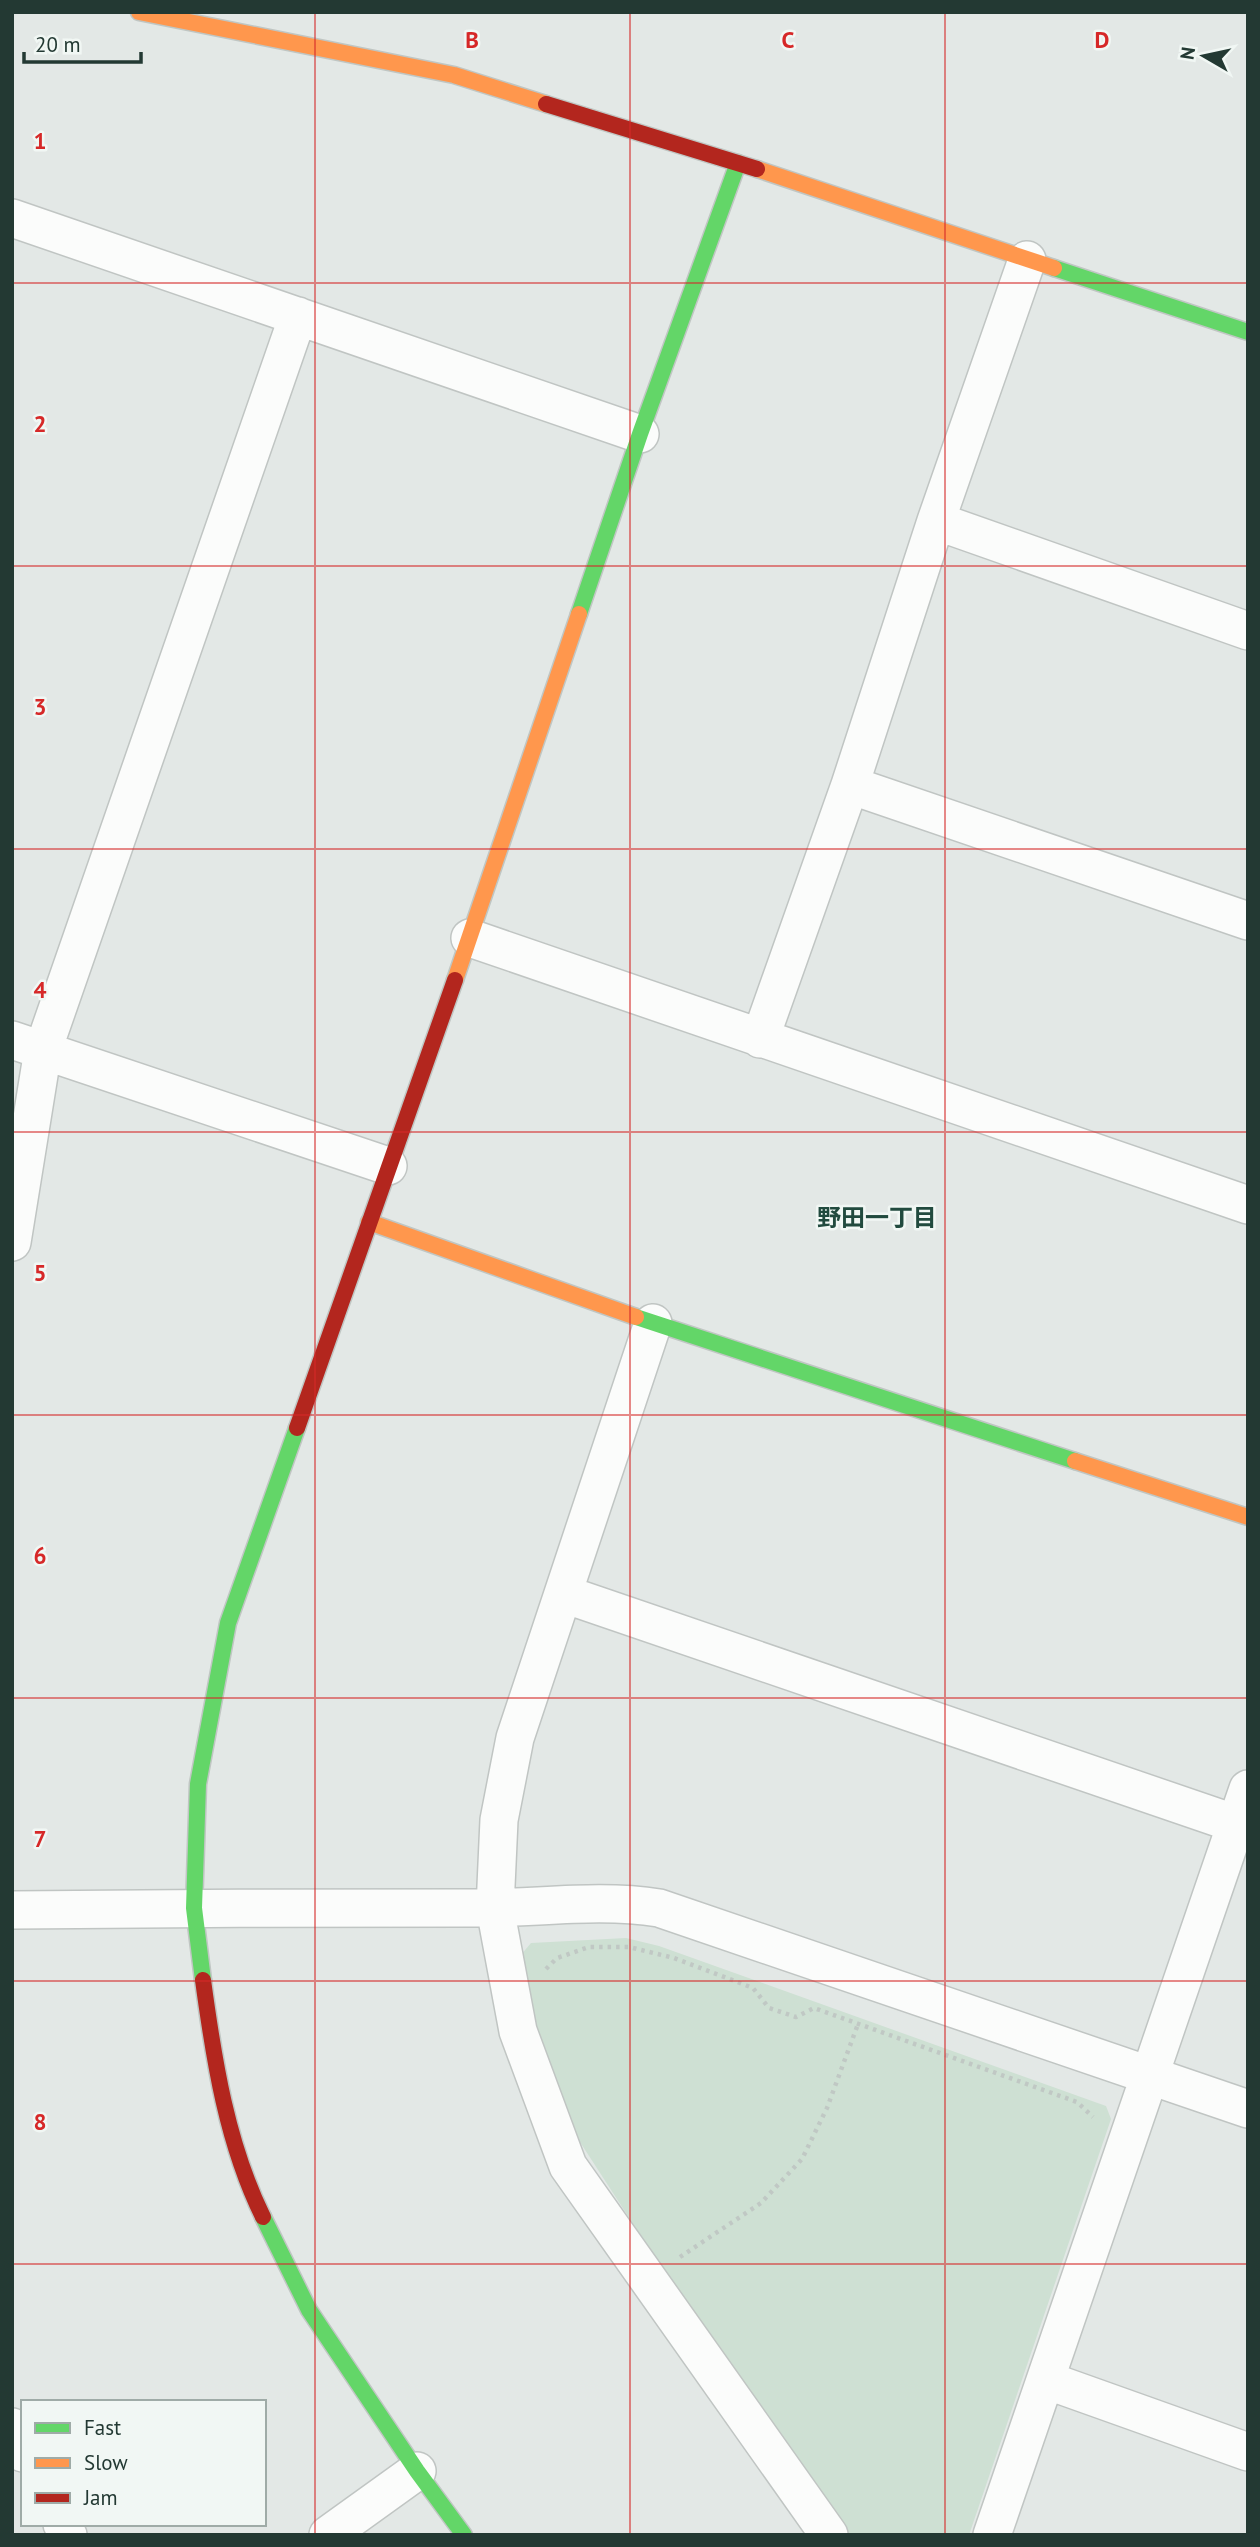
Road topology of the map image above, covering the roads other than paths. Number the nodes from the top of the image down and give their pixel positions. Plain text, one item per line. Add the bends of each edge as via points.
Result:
1 (146, 13) edge
2 (738, 163) junction
3 (12, 218) edge
4 (1027, 260) junction
5 (298, 316) junction
6 (1248, 332) edge
7 (640, 434) junction
8 (936, 522) junction
9 (1248, 631) edge
10 (850, 785) junction
11 (1248, 921) edge
12 (470, 938) junction
13 (760, 1039) junction
14 (27, 1045) edge
15 (388, 1166) junction
16 (1248, 1205) edge
17 (369, 1222) junction
18 (12, 1242) edge
19 (653, 1323) junction
20 (1248, 1517) edge
21 (564, 1594) junction
22 (1248, 1789) edge
23 (1242, 1826) edge
24 (194, 1908) junction
25 (495, 1908) junction
26 (12, 1910) edge
27 (1150, 2075) junction
28 (1248, 2109) edge
29 (1046, 2380) junction
30 (12, 2427) edge
31 (21, 2448) edge
32 (1248, 2452) edge
33 (417, 2470) junction
34 (328, 2535) edge
35 (464, 2535) edge
36 (829, 2535) edge
37 (992, 2535) edge

1 - 2 street via 454,75
2 - 4 street
2 - 7 street
3 - 5 street
4 - 6 street
4 - 8 street
5 - 7 street
5 - 14 street
7 - 12 street
8 - 9 street
8 - 10 street
10 - 11 street
10 - 13 street
12 - 13 street
12 - 15 street
13 - 16 street
14 - 15 street
14 - 18 street
15 - 17 street
17 - 19 street
17 - 24 street via 228,1623 198,1784
19 - 20 street
19 - 21 street
21 - 23 street
21 - 25 street via 515,1738 499,1821
22 - 23 street
23 - 27 street
24 - 25 street
24 - 26 street
24 - 33 street via 214,2064 247,2185 309,2310
25 - 27 street via 632,1903 659,1908
25 - 36 street via 518,2031 569,2166
27 - 28 street
27 - 29 street
29 - 32 street
29 - 37 street
30 - 31 street
33 - 34 street
33 - 35 street

